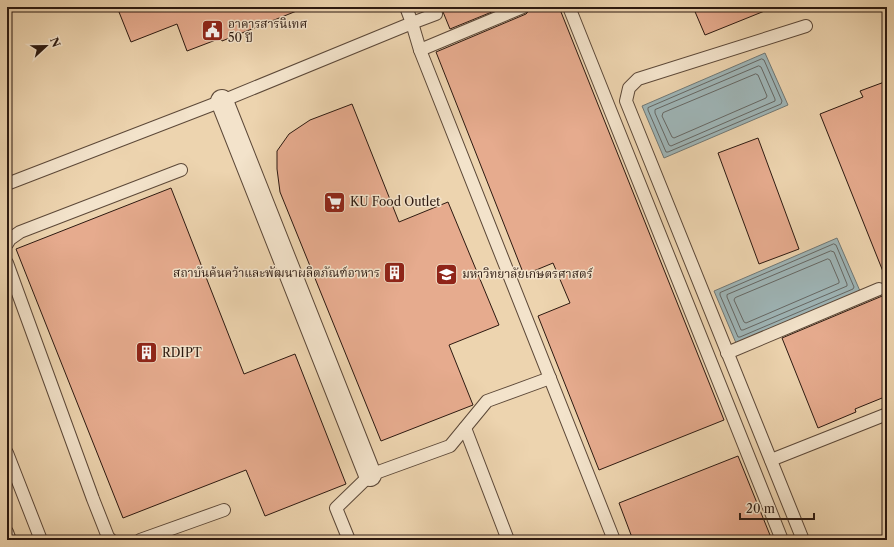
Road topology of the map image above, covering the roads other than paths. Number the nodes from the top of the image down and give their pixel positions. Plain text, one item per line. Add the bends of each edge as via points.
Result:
1 (406, 7) edge
2 (434, 7) edge
3 (523, 7) edge
4 (569, 7) edge
5 (412, 23) junction
6 (806, 26) dead end
7 (420, 50) junction
8 (222, 101) junction
9 (181, 170) dead end
10 (7, 184) edge
11 (7, 244) edge
12 (7, 263) edge
13 (879, 289) dead end
14 (727, 353) junction
15 (550, 378) junction
16 (887, 414) edge
17 (465, 428) junction
18 (7, 453) edge
19 (771, 460) junction
20 (370, 475) junction
21 (224, 510) dead end
22 (7, 532) edge
23 (107, 539) edge
24 (10, 540) edge
25 (41, 540) edge
26 (140, 540) edge
27 (349, 540) edge
28 (508, 540) edge
29 (614, 540) edge
30 (782, 540) edge
31 (803, 540) edge

1 - 5 lane
2 - 5 lane via 436,14
3 - 7 lane
4 - 30 lane
5 - 7 lane
5 - 8 lane
6 - 14 lane via 638,79 629,88 626,101
7 - 15 lane
8 - 10 lane
8 - 20 street
9 - 11 lane via 20,232
12 - 23 lane
13 - 14 lane
14 - 19 lane
15 - 17 lane via 487,401
15 - 29 lane
16 - 19 lane
17 - 20 lane via 450,446
17 - 28 lane
18 - 25 lane
19 - 31 lane
20 - 27 lane via 336,508
21 - 26 lane
22 - 24 lane

